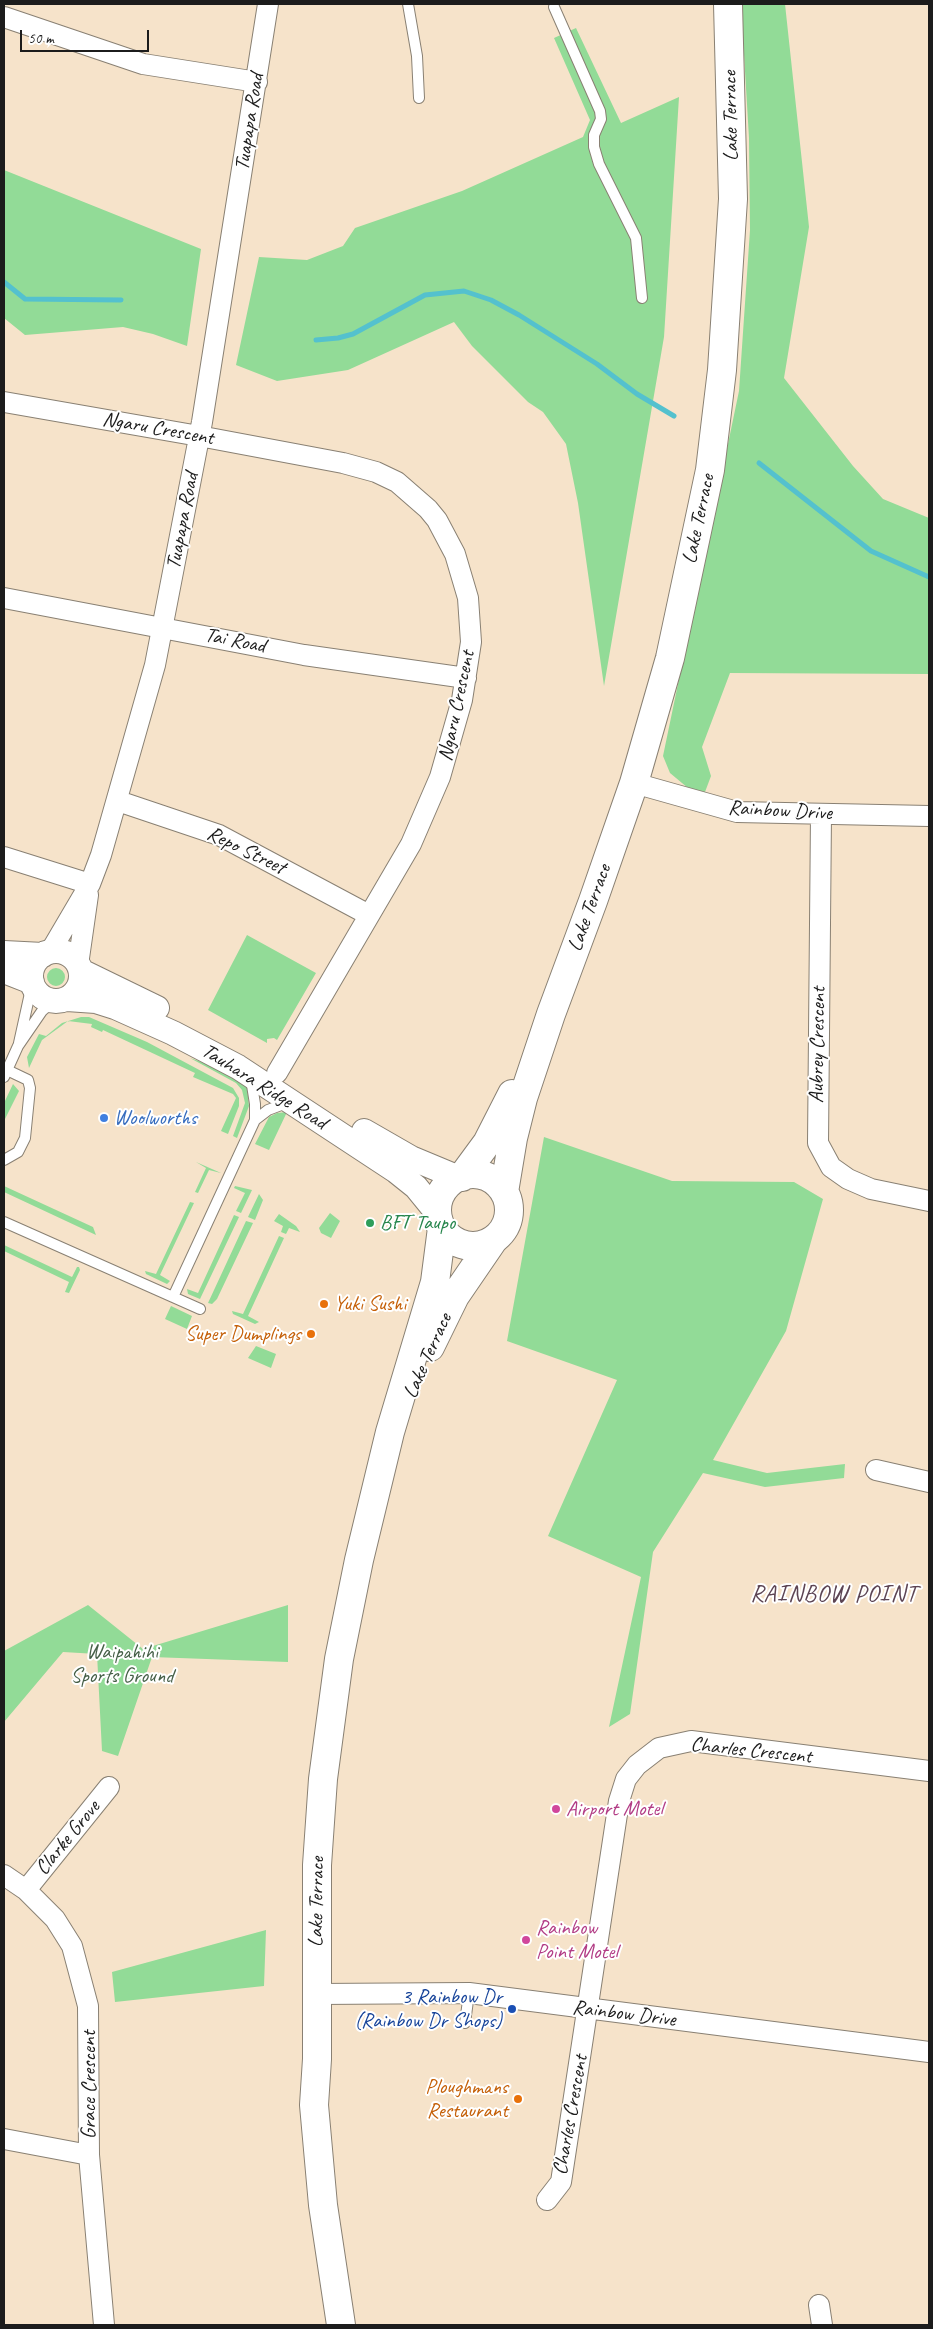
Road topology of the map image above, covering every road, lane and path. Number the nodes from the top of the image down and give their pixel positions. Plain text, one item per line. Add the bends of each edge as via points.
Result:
1 (268, 4) edge
2 (408, 4) edge
3 (728, 4) edge
4 (554, 7) dead end
5 (4, 17) edge
6 (257, 82) junction
7 (418, 98) dead end
8 (642, 298) dead end
9 (4, 402) edge
10 (199, 436) junction
11 (4, 598) edge
12 (163, 627) junction
13 (466, 678) junction
14 (634, 784) junction
15 (118, 801) junction
16 (821, 814) junction
17 (929, 816) edge
18 (4, 857) edge
19 (90, 884) junction
20 (369, 915) junction
21 (4, 953) edge
22 (46, 954) junction
23 (79, 968) junction
24 (4, 971) edge
25 (32, 983) junction
26 (60, 1000) junction
27 (551, 1014) junction
28 (18, 1046) junction
29 (277, 1073) junction
30 (5, 1074) edge
31 (249, 1074) junction
32 (292, 1102) junction
33 (255, 1120) junction
34 (4, 1160) edge
35 (460, 1177) junction
36 (504, 1192) junction
37 (929, 1201) edge
38 (440, 1221) junction
39 (4, 1222) edge
40 (494, 1239) junction
41 (173, 1297) junction
42 (200, 1309) dead end
43 (876, 1470) dead end
44 (379, 1482) junction
45 (929, 1482) edge
46 (929, 1772) edge
47 (109, 1787) dead end
48 (4, 1875) edge
49 (26, 1890) junction
50 (469, 1993) junction
51 (317, 1994) junction
52 (588, 2009) junction
53 (466, 2023) dead end
54 (929, 2052) edge
55 (4, 2139) edge
56 (89, 2155) junction
57 (547, 2200) dead end
58 (820, 2305) dead end
59 (104, 2325) edge
60 (341, 2325) edge
61 (822, 2325) edge

1 - 6 street, Tuapapa Road
2 - 7 lane via 417,56
3 - 14 main road, Lake Terrace via 733,198 722,370 711,461 670,658
4 - 8 lane via 600,111 594,147 599,164 636,238
5 - 6 street via 143,64
6 - 10 street, Tuapapa Road
9 - 10 street, Ngaru Crescent
10 - 12 street, Tuapapa Road
10 - 13 street, Ngaru Crescent via 371,470 398,482 419,499 444,532 462,574 471,642
11 - 12 street, Tai Road
12 - 13 street, Tai Road via 320,658
12 - 15 street, Tuapapa Road via 150,689
13 - 20 street, Ngaru Crescent via 450,748 431,804 415,838
14 - 16 street, Rainbow Drive via 737,812
14 - 27 main road, Lake Terrace
15 - 19 street, Tuapapa Road
15 - 20 street, Repo Street via 219,835
16 - 17 street, Rainbow Drive
16 - 37 street, Aubrey Crescent via 818,1143 832,1167 848,1180 871,1189
18 - 19 street
19 - 22 street, Tuapapa Road
19 - 23 street, Tuapapa Road
20 - 29 street, Ngaru Crescent
21 - 22 street, Tauhara Ridge Road
22 - 23 street, Tauhara Ridge Road via 68,954
22 - 25 street via 32,968
23 - 26 street via 80,984
23 - 29 street, Tauhara Ridge Road
24 - 25 street
25 - 26 street via 39,995
25 - 28 lane
26 - 28 lane via 42,1012
26 - 31 street, Tauhara Ridge Road via 96,1001 123,1011
27 - 35 main road, Lake Terrace via 487,1143
27 - 36 main road, Lake Terrace via 518,1116
28 - 30 lane
29 - 35 street, Tauhara Ridge Road via 390,1147
30 - 34 lane via 28,1080 30,1088 25,1138 18,1152
31 - 32 street, Tauhara Ridge Road
31 - 33 lane via 255,1099
32 - 33 lane via 272,1108
32 - 38 street, Tauhara Ridge Road via 407,1179 423,1195
33 - 41 lane
35 - 36 main road via 482,1176
35 - 38 main road via 442,1192 438,1201
36 - 40 main road via 509,1210 507,1221
38 - 40 main road via 449,1236 462,1244 480,1245
38 - 44 main road, Lake Terrace via 438,1266
39 - 41 lane
40 - 44 main road, Lake Terrace via 460,1288 438,1329 410,1394
41 - 42 lane
43 - 45 street
44 - 51 main road, Lake Terrace via 343,1637 322,1779 317,1865
46 - 52 street, Charles Crescent via 691,1741 659,1748 637,1765 626,1779 619,1801
47 - 49 street, Clarke Grove
48 - 49 street, Grace Crescent
49 - 56 street, Grace Crescent via 55,1919 72,1946 81,1974 88,2006
50 - 51 street, Rainbow Drive
50 - 52 street, Rainbow Drive
50 - 53 lane
51 - 60 main road, Lake Terrace via 314,2105 323,2205
52 - 54 street, Rainbow Drive
52 - 57 street, Charles Crescent via 560,2182
55 - 56 street
56 - 59 street, Grace Crescent
58 - 61 street

